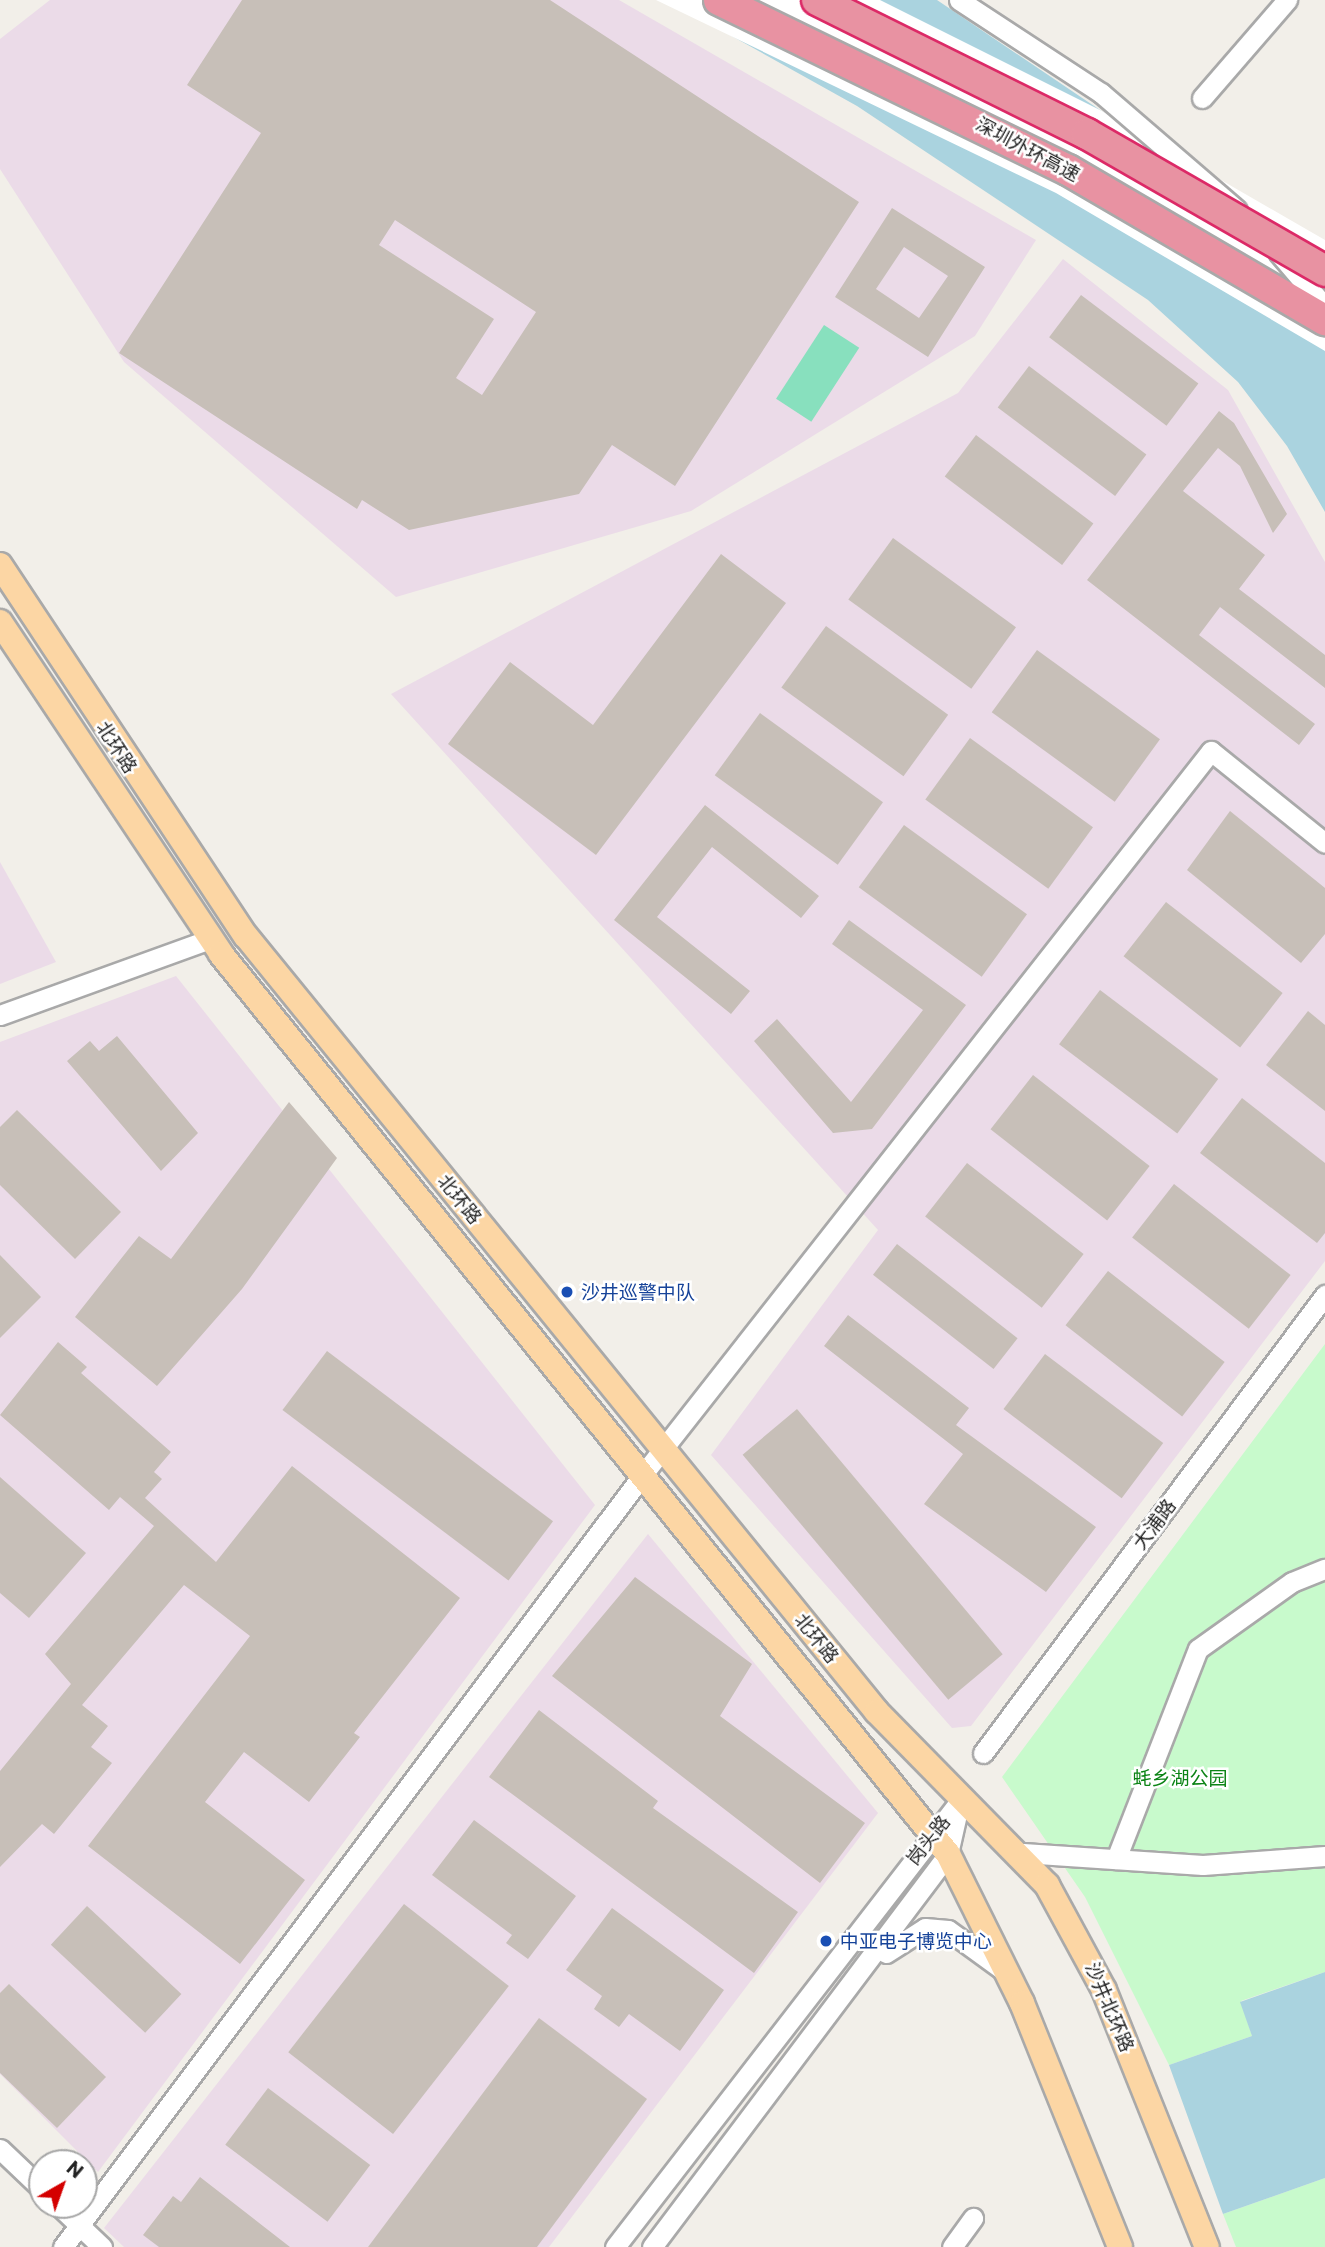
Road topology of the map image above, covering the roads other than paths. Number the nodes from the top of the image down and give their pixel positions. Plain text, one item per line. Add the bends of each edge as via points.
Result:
1 (719, 0) edge
2 (817, 0) edge
3 (959, 0) edge
4 (1287, 0) edge
5 (1202, 98) dead end
6 (1325, 271) edge
7 (1325, 307) edge
8 (1325, 320) edge
9 (0, 565) edge
10 (0, 622) edge
11 (1325, 843) edge
12 (210, 939) junction
13 (0, 1015) edge
14 (1325, 1295) edge
15 (664, 1449) junction
16 (644, 1473) junction
17 (1325, 1569) edge
18 (983, 1753) dead end
19 (960, 1801) junction
20 (932, 1833) junction
21 (1023, 1853) junction
22 (948, 1854) junction
23 (1325, 1856) edge
24 (1116, 1859) junction
25 (863, 1972) junction
26 (1009, 1975) junction
27 (0, 2149) edge
28 (28, 2176) edge
29 (973, 2218) dead end
30 (73, 2219) edge
31 (80, 2225) junction
32 (1205, 2243) edge
33 (63, 2247) edge
34 (102, 2247) edge
35 (615, 2247) edge
36 (652, 2247) edge
37 (952, 2247) edge
38 (1120, 2247) edge

1 - 8 highway, 深圳外环高速 via 1068,170
2 - 6 highway, bridge via 1087,134
3 - 7 street via 1155,136 1247,220
4 - 5 street
9 - 15 main road, 北环路 via 246,936
10 - 12 main road, 北环路
11 - 15 street via 1211,751
12 - 13 street
12 - 16 main road, 北环路
14 - 18 street, 大浦路
15 - 16 street
15 - 19 main road, 北环路 via 877,1712
16 - 20 main road, 北环路
16 - 31 street
17 - 24 street via 1292,1581 1198,1649
19 - 20 street, 岗头路
19 - 21 main road, 沙井北环路
19 - 22 street, 岗头路
20 - 22 main road
20 - 35 street, 岗头路
21 - 24 street
21 - 32 main road, 沙井北环路 via 1079,1938
22 - 25 street, 岗头路
22 - 26 main road
23 - 24 street via 1224,1864
25 - 26 street via 925,1928 948,1930
25 - 36 street, 岗头路
26 - 38 main road
27 - 28 street
29 - 37 street
30 - 31 street
31 - 33 street
31 - 34 street

